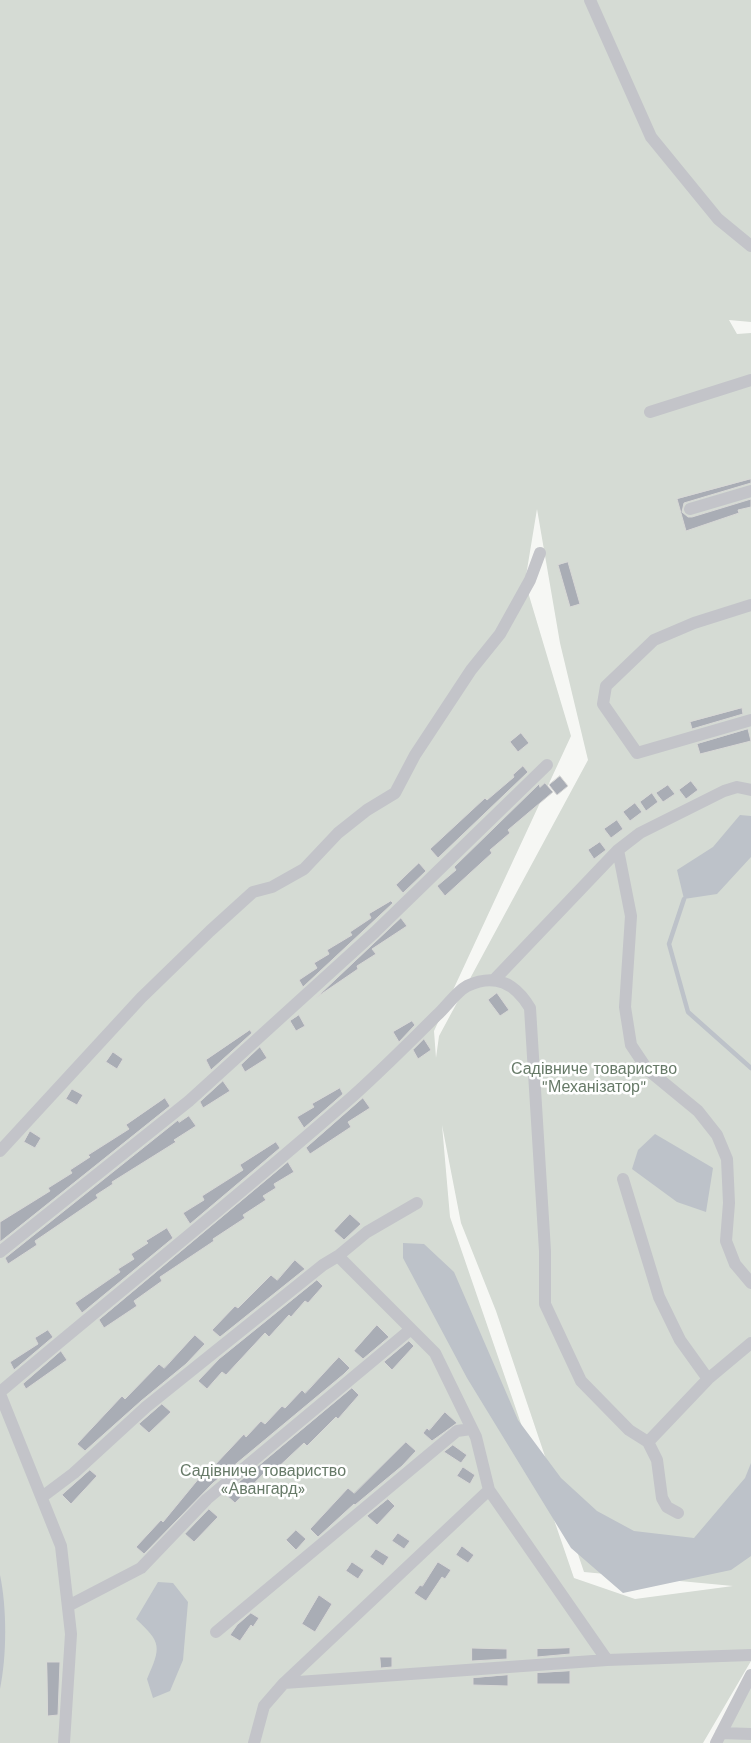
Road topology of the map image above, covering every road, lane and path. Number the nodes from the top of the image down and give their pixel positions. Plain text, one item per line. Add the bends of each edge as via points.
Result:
1 (590, 0) edge
2 (751, 246) edge
3 (751, 380) edge
4 (650, 412) dead end
5 (751, 491) edge
6 (690, 509) dead end
7 (540, 553) dead end
8 (751, 605) edge
9 (751, 720) edge
10 (547, 765) dead end
11 (751, 790) edge
12 (618, 850) junction
13 (494, 980) junction
14 (0, 1151) edge
15 (623, 1179) dead end
16 (417, 1203) dead end
17 (0, 1252) edge
18 (338, 1256) junction
19 (751, 1283) edge
20 (411, 1329) junction
21 (751, 1343) edge
22 (708, 1379) junction
23 (0, 1393) edge
24 (471, 1429) junction
25 (648, 1442) junction
26 (488, 1490) junction
27 (42, 1497) junction
28 (678, 1513) dead end
29 (68, 1606) junction
30 (216, 1632) dead end
31 (751, 1655) edge
32 (607, 1660) junction
33 (751, 1675) edge
34 (284, 1683) junction
35 (751, 1734) edge
36 (719, 1738) edge
37 (64, 1743) edge
38 (254, 1743) edge

1 - 2 street via 651,137 718,219
3 - 4 street
5 - 6 street
7 - 14 street via 530,580 500,634 471,670 415,755 396,793 338,833 304,869 272,887 253,892 141,998
8 - 9 street via 654,640 606,686 603,704 637,753
10 - 17 street via 375,932 189,1101
11 - 12 street via 737,787 724,791 640,833
12 - 13 street
12 - 19 street via 630,916 625,1007 631,1045 647,1069 698,1111 717,1135 727,1159 729,1203 726,1241 735,1264
13 - 23 street via 466,987 386,1067 322,1123
13 - 25 street via 508,983 523,996 530,1008 545,1251 545,1304 581,1381 629,1430
15 - 22 street via 658,1297 680,1340
16 - 18 street via 367,1232
18 - 20 street
18 - 27 street via 146,1407 74,1473
20 - 24 street via 435,1353
20 - 29 street via 207,1499 140,1568
21 - 22 street
22 - 25 street
23 - 27 street
24 - 26 street via 476,1437
24 - 30 street via 457,1432
25 - 28 street via 657,1460 662,1498 667,1507
26 - 32 street
26 - 34 street
27 - 29 street via 61,1546
29 - 37 street via 71,1634
31 - 32 street
32 - 34 street
33 - 36 street
34 - 38 street via 264,1706
35 - 36 street

